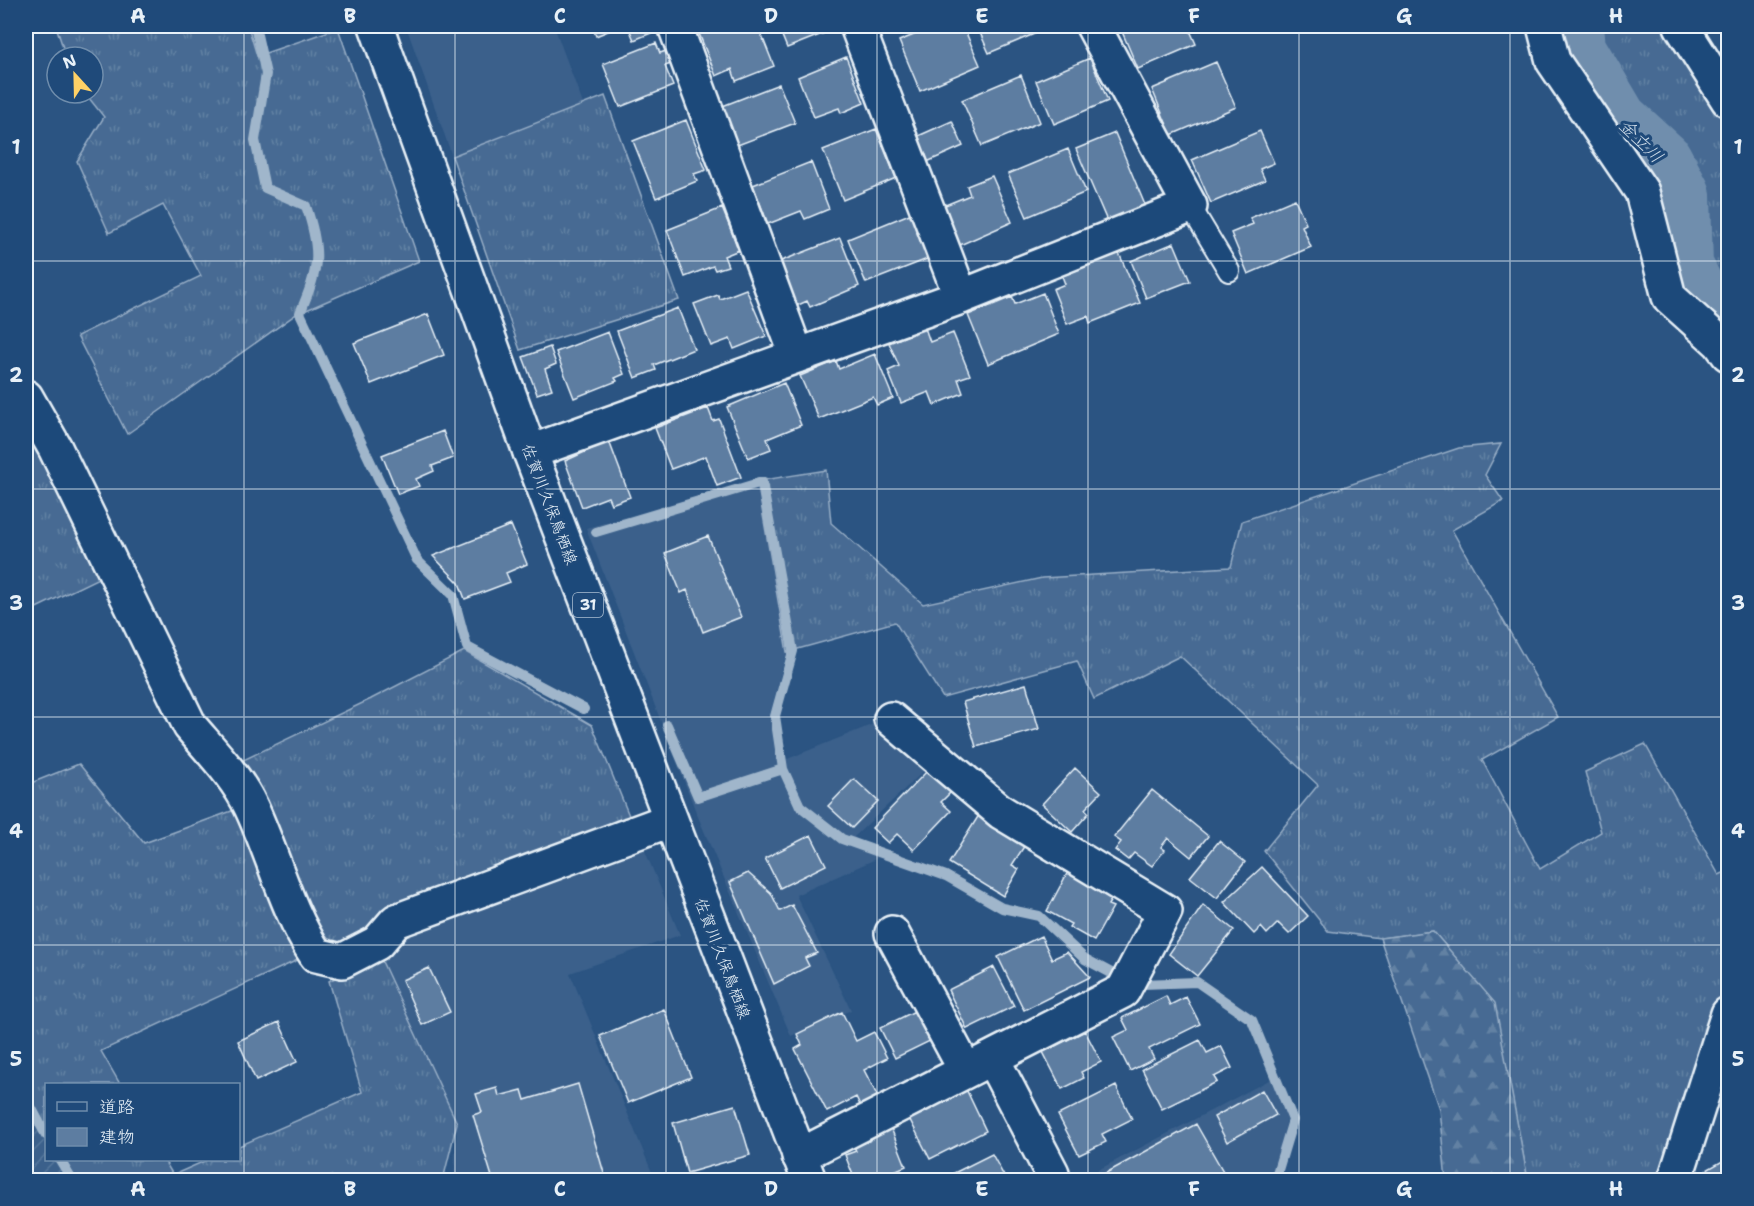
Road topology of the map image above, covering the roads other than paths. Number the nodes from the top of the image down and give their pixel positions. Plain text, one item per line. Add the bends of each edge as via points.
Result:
1 (376, 26) edge
2 (675, 26) edge
3 (856, 26) edge
4 (1093, 26) edge
5 (1544, 26) edge
6 (1681, 26) edge
7 (1728, 100) edge
8 (1190, 206) junction
9 (1229, 271) dead end
10 (961, 297) junction
11 (1728, 354) edge
12 (797, 356) junction
13 (26, 397) edge
14 (530, 452) junction
15 (891, 719) dead end
16 (670, 820) junction
17 (892, 933) dead end
18 (1728, 1014) edge
19 (979, 1064) junction
20 (804, 1168) edge
21 (1052, 1173) dead end
22 (1676, 1180) edge

1 - 14 street, 佐賀川久保鳥栖線 / 31
2 - 12 street
3 - 10 street
4 - 8 street
5 - 11 street via 1553,61 1642,192 1669,297
6 - 7 street
8 - 9 lane
8 - 10 street
10 - 12 street
12 - 14 street
13 - 16 street via 55,448 189,726 250,805 298,927 316,955 342,961 377,943 396,921
14 - 16 street, 佐賀川久保鳥栖線 / 31
15 - 19 street via 1001,812 1165,911 1124,991
16 - 20 street, 佐賀川久保鳥栖線 / 31
17 - 19 street
18 - 22 street
19 - 20 street
19 - 21 street

